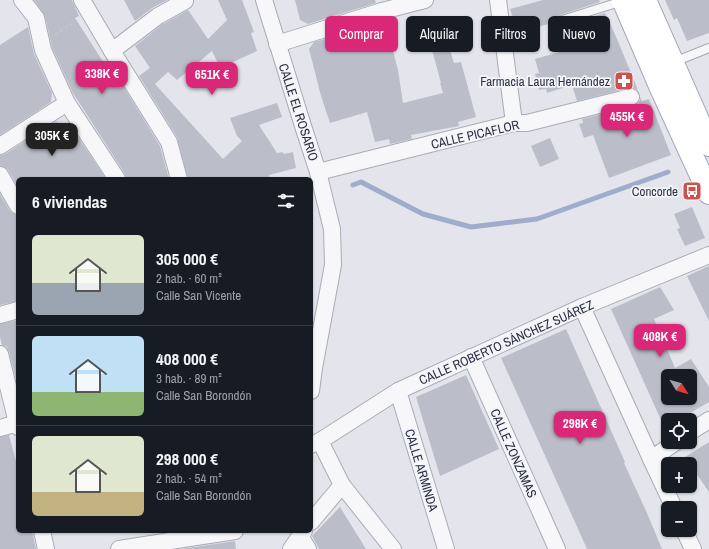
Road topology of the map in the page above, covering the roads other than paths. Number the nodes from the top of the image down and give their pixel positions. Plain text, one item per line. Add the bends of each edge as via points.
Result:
1 (22, 0) edge
2 (264, 0) edge
3 (425, 0) edge
4 (498, 0) edge
5 (645, 0) edge
6 (185, 1) edge
7 (623, 1) edge
8 (381, 5) edge
9 (86, 6) edge
10 (575, 16) edge
11 (277, 44) junction
12 (709, 48) edge
13 (112, 51) junction
14 (673, 62) junction
15 (631, 97) dead end
16 (68, 103) junction
17 (514, 123) junction
18 (709, 145) edge
19 (0, 146) edge
20 (318, 172) junction
21 (0, 176) edge
22 (115, 177) edge
23 (178, 177) edge
24 (709, 193) edge
25 (16, 203) edge
26 (709, 255) edge
27 (582, 306) junction
28 (16, 311) edge
29 (0, 315) edge
30 (0, 354) edge
31 (471, 357) junction
32 (313, 376) edge
33 (398, 391) junction
34 (16, 417) edge
35 (709, 420) edge
36 (16, 425) edge
37 (0, 428) edge
38 (697, 428) edge
39 (315, 443) edge
40 (666, 449) edge
41 (651, 459) junction
42 (342, 485) junction
43 (671, 501) edge
44 (313, 520) edge
45 (42, 533) edge
46 (227, 533) edge
47 (687, 537) edge
48 (204, 539) edge
49 (46, 549) edge
50 (119, 549) edge
51 (393, 549) edge
52 (446, 549) edge
53 (557, 549) edge
54 (693, 549) edge

1 - 16 street via 36,18 43,50
2 - 11 street, CALLE EL ROSARIO
3 - 8 street
4 - 17 street
5 - 14 main road
6 - 13 street via 158,16
7 - 10 lane
7 - 24 main road
8 - 11 street
9 - 13 street
11 - 20 street, CALLE EL ROSARIO
12 - 14 lane
13 - 23 street via 169,142
14 - 18 main road
15 - 17 street, CALLE PICAFLOR via 527,123
16 - 19 street
16 - 22 street
17 - 20 street, CALLE PICAFLOR
20 - 32 street, CALLE EL ROSARIO via 332,229 333,265
21 - 25 street
26 - 27 street, CALLE ROBERTO SÁNCHEZ SUÁREZ
27 - 31 street, CALLE ROBERTO SÁNCHEZ SUÁREZ
27 - 41 street
28 - 29 street
30 - 34 street
31 - 33 street, CALLE ROBERTO SÁNCHEZ SUÁREZ
31 - 53 street, CALLE ZONZAMAS
33 - 39 street, CALLE ROBERTO SÁNCHEZ SUÁREZ
33 - 52 street, CALLE ARMINDA
35 - 38 street
36 - 37 street
39 - 42 street
40 - 41 street
41 - 43 street
42 - 44 street
42 - 51 street
45 - 49 street
46 - 48 street
47 - 54 street
48 - 50 street

